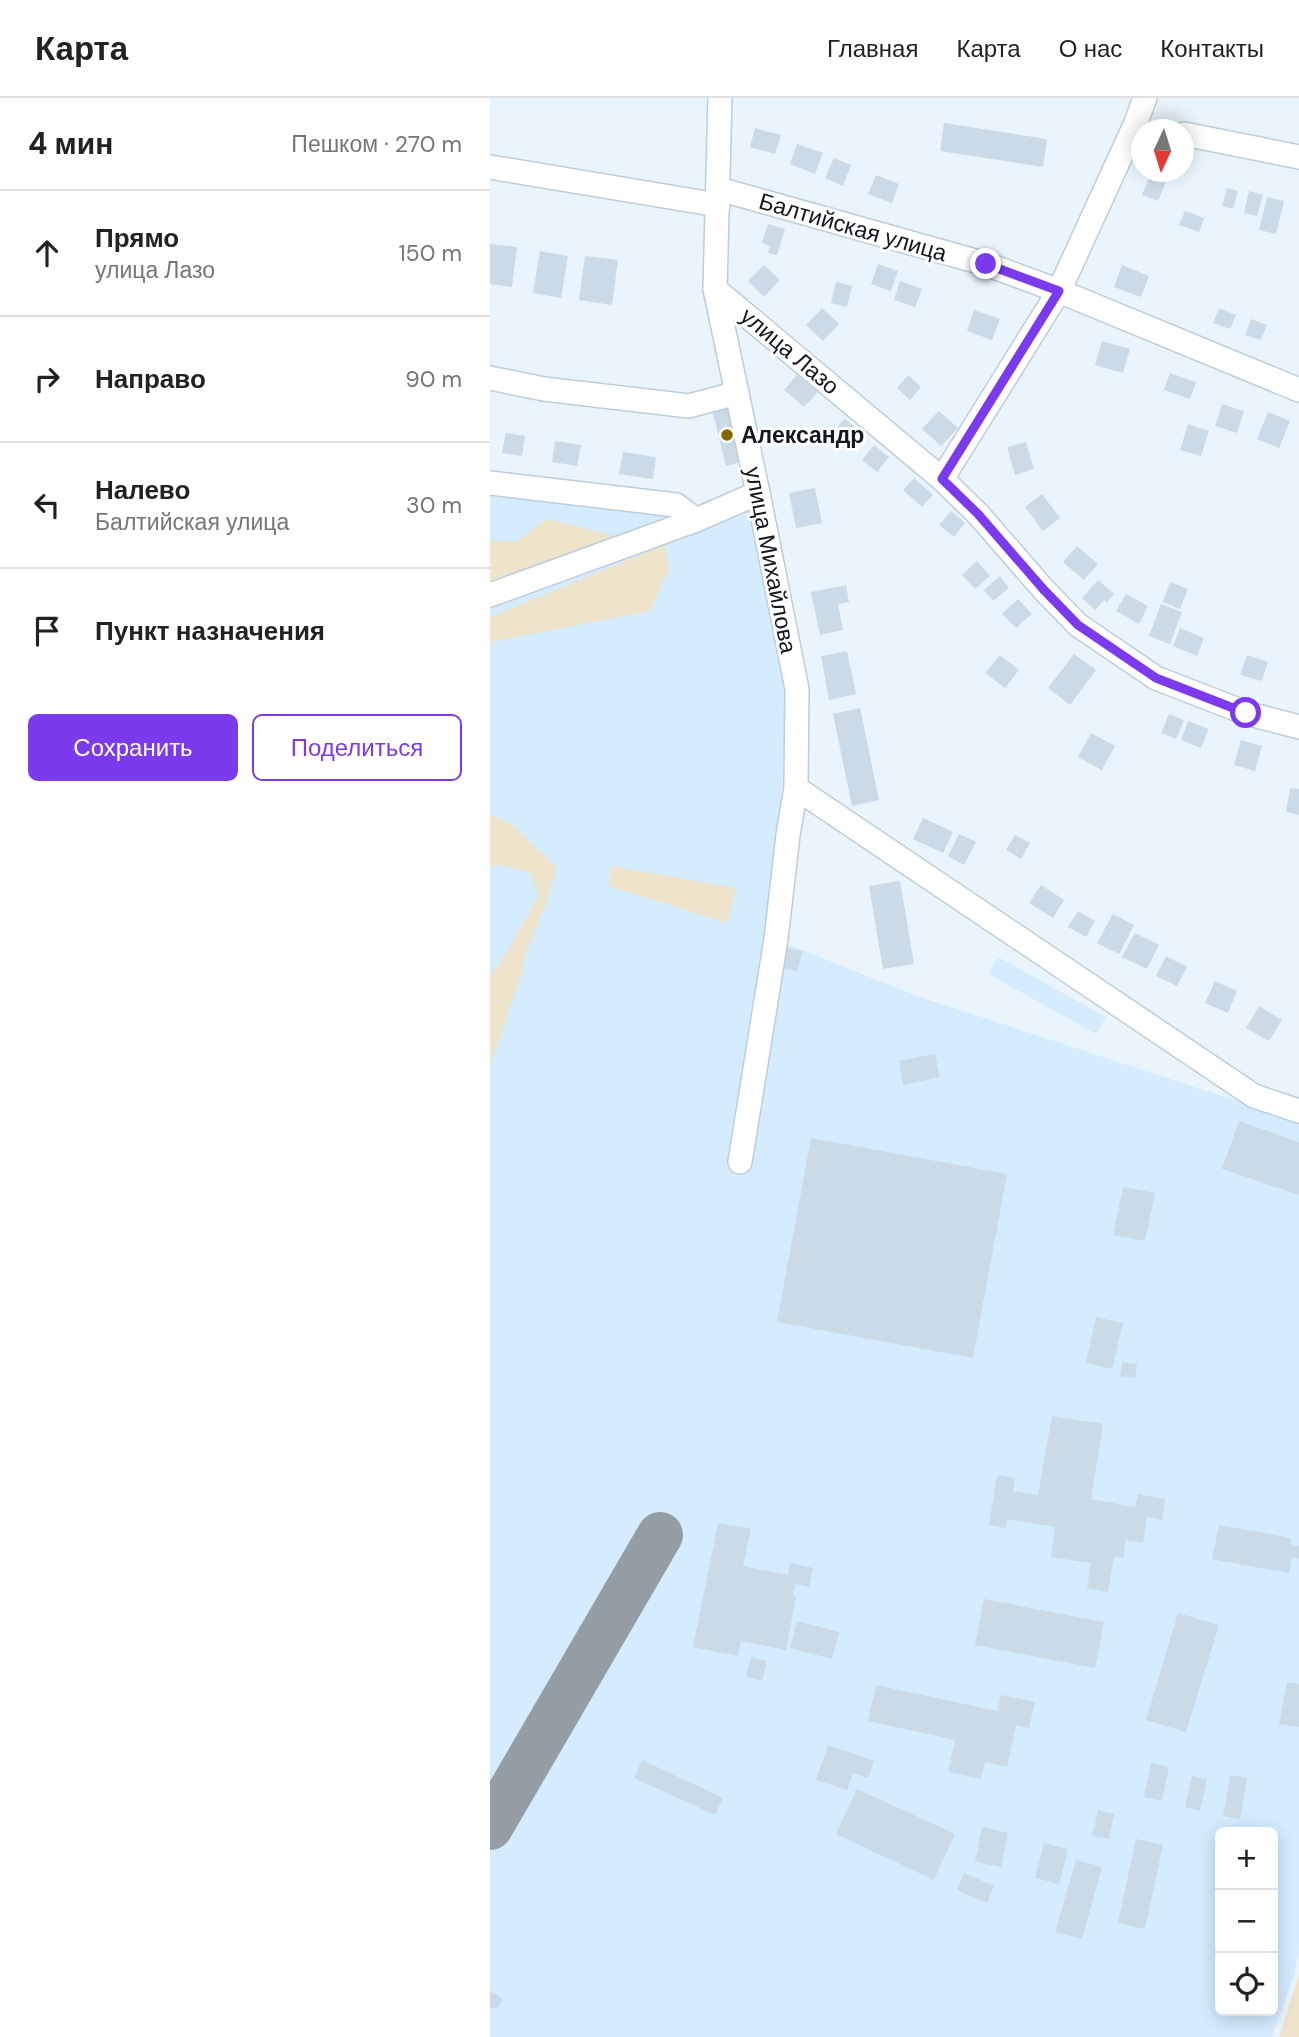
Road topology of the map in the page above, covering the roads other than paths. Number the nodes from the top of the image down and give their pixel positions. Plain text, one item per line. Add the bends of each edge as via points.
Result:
1 (720, 98) edge
2 (1145, 98) edge
3 (1146, 119) edge
4 (1194, 136) edge
5 (1131, 157) edge
6 (1299, 157) edge
7 (490, 167) edge
8 (718, 197) junction
9 (715, 289) junction
10 (1059, 291) junction
11 (490, 378) edge
12 (1299, 390) edge
13 (737, 393) junction
14 (942, 479) junction
15 (490, 483) edge
16 (758, 493) junction
17 (696, 520) junction
18 (490, 595) edge
19 (1299, 727) edge
20 (796, 788) junction
21 (1299, 1111) edge
22 (740, 1162) dead end

1 - 8 street, улица Михайлова
2 - 3 street
4 - 6 street
5 - 10 street
7 - 8 street, Балтийская улица
8 - 9 street, улица Михайлова
8 - 10 street, Балтийская улица via 986,264
9 - 13 street, улица Михайлова
9 - 14 street, улица Лазо
10 - 12 street, Балтийская улица
10 - 14 street
11 - 13 street via 689,406
13 - 16 street, улица Михайлова
14 - 19 street, улица Лазо via 1078,625 1156,678 1246,713
15 - 17 street via 676,505
16 - 17 street
16 - 20 street, улица Михайлова via 797,690
17 - 18 street
20 - 21 street via 1254,1096
20 - 22 street, улица Михайлова

